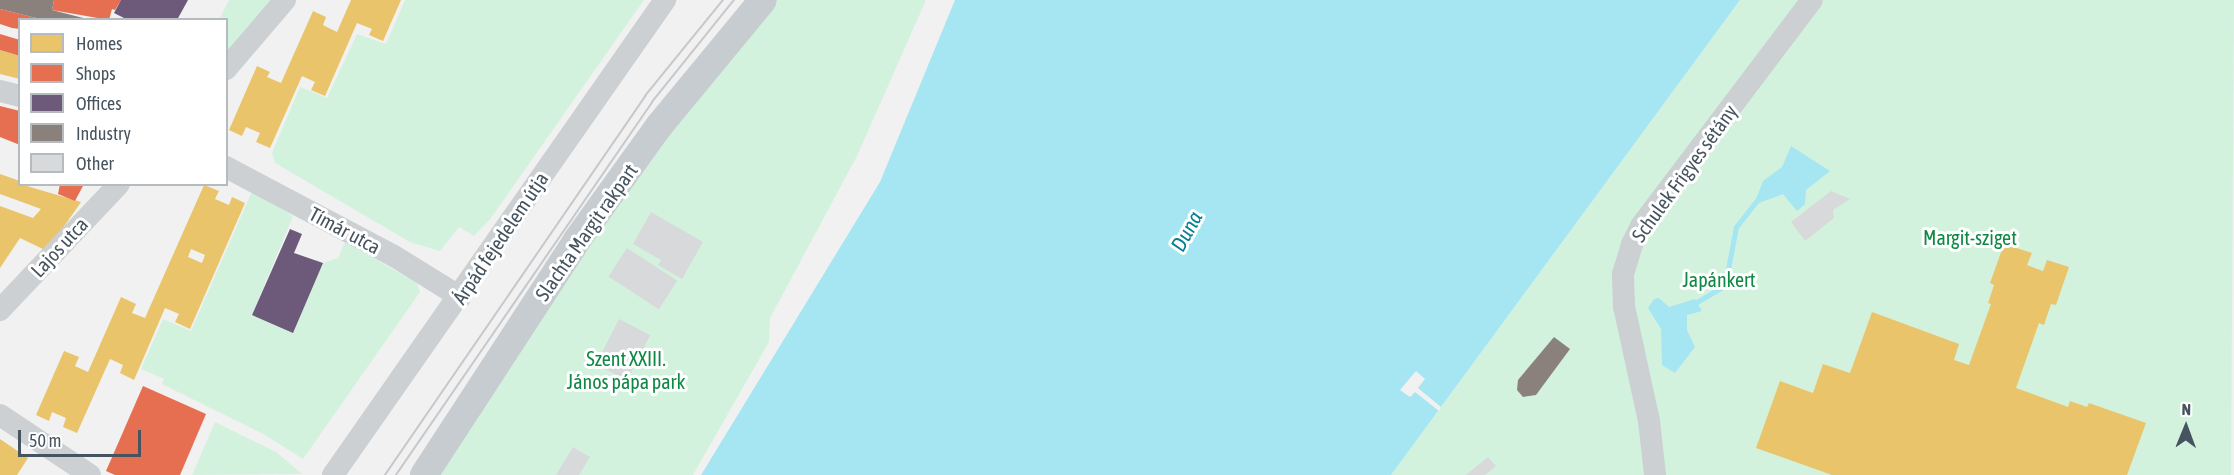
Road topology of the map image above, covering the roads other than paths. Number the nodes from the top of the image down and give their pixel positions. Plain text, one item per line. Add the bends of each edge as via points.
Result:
1 (285, 0) edge
2 (665, 0) edge
3 (763, 0) edge
4 (1812, 0) edge
5 (228, 67) edge
6 (0, 91) edge
7 (18, 96) edge
8 (228, 168) edge
9 (116, 186) edge
10 (460, 297) junction
11 (0, 310) edge
12 (0, 415) edge
13 (90, 475) edge
14 (333, 475) edge
15 (424, 475) edge
16 (1655, 475) edge

1 - 5 street
2 - 10 street, Árpád fejedelem útja
3 - 15 main road, Slachta Margit rakpart via 659,126 577,240
4 - 16 street, Schulek Frigyes sétány via 1641,226 1632,244 1623,274 1624,306 1650,431
6 - 7 street
8 - 10 street, Tímár utca via 394,256
9 - 11 street, Lajos utca
10 - 14 street, Árpád fejedelem útja
12 - 13 street

